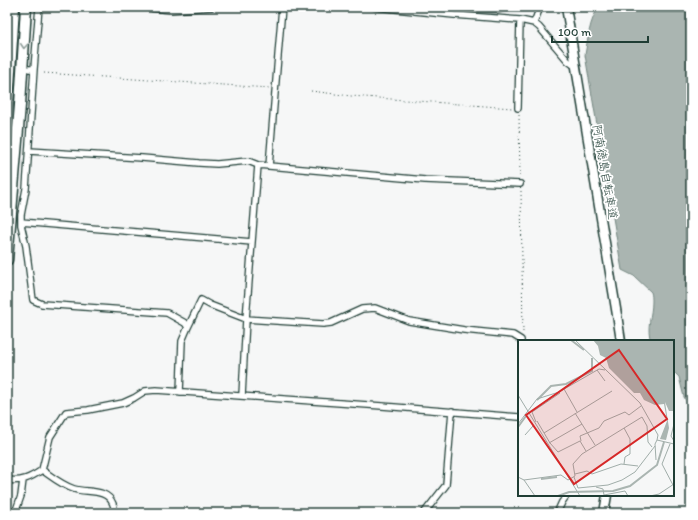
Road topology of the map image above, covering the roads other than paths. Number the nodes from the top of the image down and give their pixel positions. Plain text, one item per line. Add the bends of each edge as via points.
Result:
1 (14, 7) edge
2 (26, 7) edge
3 (39, 7) edge
4 (140, 7) edge
5 (211, 7) edge
6 (282, 7) edge
7 (375, 7) edge
8 (540, 7) edge
9 (566, 7) edge
10 (520, 20) junction
11 (534, 23) junction
12 (575, 66) junction
13 (518, 108) road end
14 (7, 139) edge
15 (29, 151) junction
16 (258, 165) junction
17 (269, 166) junction
18 (520, 184) road end
19 (9, 215) edge
20 (21, 215) junction
21 (21, 222) junction
22 (252, 242) junction
23 (7, 260) edge
24 (246, 319) junction
25 (188, 327) junction
26 (521, 340) edge
27 (621, 340) edge
28 (180, 392) junction
29 (242, 396) junction
30 (452, 411) junction
31 (518, 417) edge
32 (42, 470) junction
33 (7, 480) edge
34 (23, 480) junction
35 (566, 496) edge
36 (607, 496) edge
37 (15, 513) edge
38 (115, 513) edge
39 (424, 513) edge
40 (557, 513) edge
41 (604, 513) edge

1 - 14 highway
2 -> 19 highway via 20,105
3 - 15 street via 32,69
4 - 5 street via 171,10
6 - 17 street
7 - 10 street
8 - 11 street
9 - 12 main road, 阿南徳島自転車道
10 - 11 street
10 - 13 street
11 - 12 street
12 - 27 main road, 阿南徳島自転車道
15 - 16 street via 211,163 248,161
15 - 20 street
16 - 17 street
16 - 22 street
17 - 18 street via 425,180
19 - 20 street
19 - 23 highway
20 - 21 street
21 - 22 street
21 - 25 street via 33,300 42,304 168,313
22 - 24 street
24 - 25 street via 201,300
24 - 26 street via 323,324 362,309 375,308 409,321 513,335
24 - 29 street
25 - 28 street via 182,341
28 - 29 street
28 - 32 street via 145,391 123,402 66,412 50,437
29 - 30 street
30 - 31 street
30 - 39 street via 446,485
32 - 34 street
32 - 38 street via 75,489 102,493 113,503
33 - 34 street
34 - 37 street
35 - 40 street
36 - 41 main road

